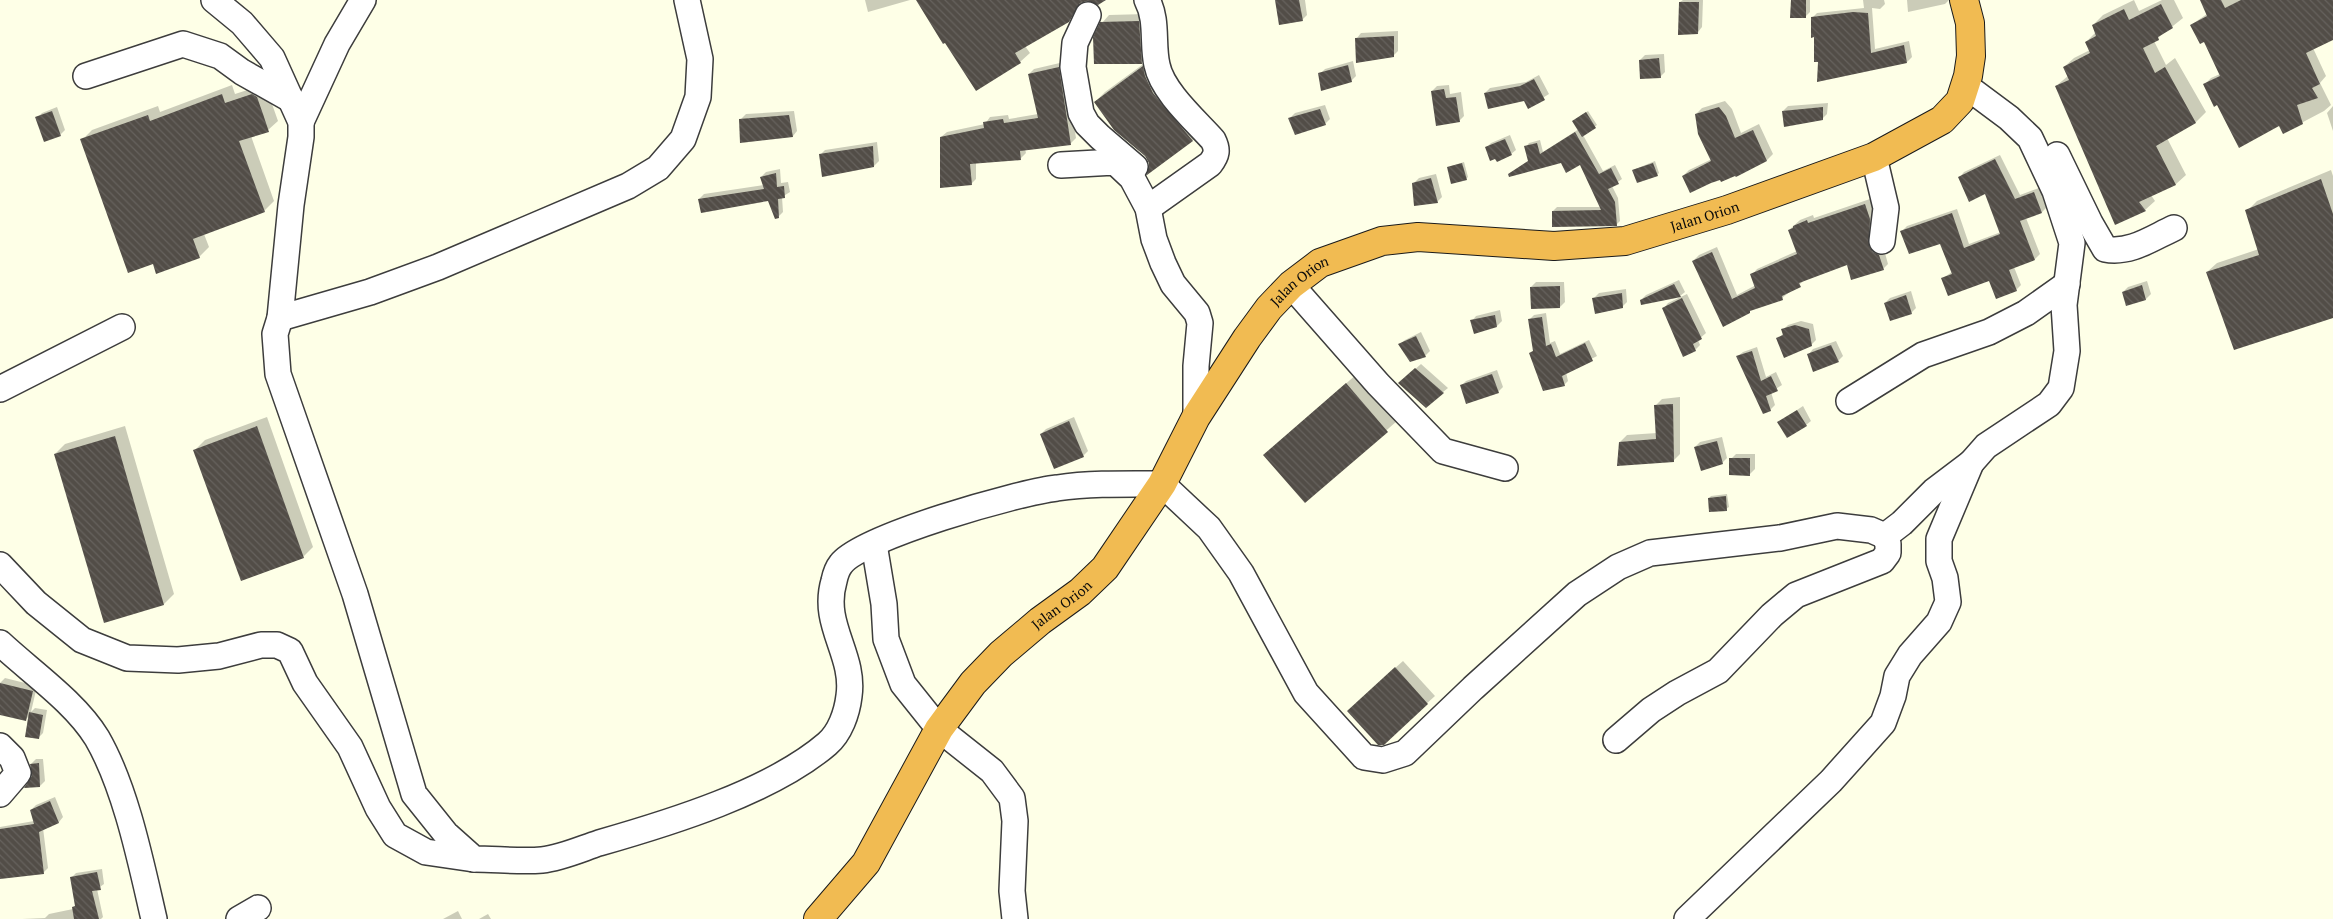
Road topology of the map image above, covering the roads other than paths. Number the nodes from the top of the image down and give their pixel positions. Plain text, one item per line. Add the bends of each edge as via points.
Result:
1 (214, 0) edge
2 (363, 0) edge
3 (687, 0) edge
4 (1147, 0) edge
5 (1964, 0) edge
6 (1088, 15) dead end
7 (86, 76) dead end
8 (1967, 81) junction
9 (296, 111) junction
10 (1874, 157) junction
11 (1060, 165) dead end
12 (1144, 201) junction
13 (2174, 228) dead end
14 (1882, 241) dead end
15 (2067, 284) junction
16 (1291, 285) junction
17 (280, 318) junction
18 (122, 327) dead end
19 (0, 389) edge
20 (1849, 401) dead end
21 (1196, 417) junction
22 (1971, 463) junction
23 (1505, 468) dead end
24 (1162, 484) junction
25 (1885, 536) junction
26 (874, 544) junction
27 (0, 565) edge
28 (0, 642) edge
29 (939, 729) junction
30 (1616, 740) dead end
31 (0, 746) edge
32 (0, 794) edge
33 (474, 859) junction
34 (154, 919) edge
35 (818, 919) edge
36 (1015, 919) edge
37 (1688, 919) edge

1 - 9 street via 242,24 272,58
2 - 9 street
3 - 17 street via 700,59 698,97 683,139 658,168 628,186 438,266 370,292
4 - 12 street via 1162,81 1217,147 1210,164
5 - 8 highway, Jalan Orion via 1970,23
6 - 12 street via 1076,44 1073,67 1081,113 1094,130 1132,162 1141,174
7 - 9 street via 184,44 220,56
8 - 10 highway, Jalan Orion via 1960,101 1942,120
8 - 13 street via 2053,145 2105,249 2130,249
8 - 15 street via 2030,138 2043,163 2072,243
9 - 17 street via 301,137
10 - 14 street via 1886,208
10 - 16 highway, Jalan Orion via 1727,210 1625,241 1554,246 1418,237 1382,241 1320,263
11 - 12 street via 1115,162 1132,178
12 - 21 street via 1163,263 1173,284 1197,313 1200,323
15 - 20 street via 2026,313 1989,332 1923,355
15 - 22 street via 2064,305 2066,351 2061,388 2049,404 1986,446
16 - 21 highway, Jalan Orion via 1247,338
16 - 23 street via 1378,384 1443,451
17 - 33 street via 274,334 278,374 355,594 414,794 446,834
18 - 19 street
21 - 24 highway, Jalan Orion
22 - 25 street via 1934,491
22 - 37 street via 1939,539 1939,561 1948,602 1940,622 1910,655 1897,676 1883,722 1831,781
24 - 25 street via 1209,528 1241,573 1306,693 1364,757 1383,760 1405,753 1577,594 1618,567 1650,553 1780,538 1837,526 1871,530
24 - 26 street via 1056,488 943,516
24 - 29 highway, Jalan Orion via 1105,568 1080,592 1001,654 973,683
25 - 30 street via 1888,553 1882,561 1796,595 1718,671 1651,710
26 - 29 street via 886,639 903,684
26 - 33 street via 855,552 840,564 830,595 832,624 847,664 850,694 844,720 829,743 798,765 737,796 644,830 543,860
27 - 33 street via 36,603 82,640 127,658 219,656 277,645 290,651 306,683 350,747 378,808 395,835 426,852
28 - 34 street via 61,695 96,737 112,767 135,839
29 - 35 highway, Jalan Orion via 866,863
29 - 36 street via 992,771 1012,798
31 - 32 street via 12,758 18,773

